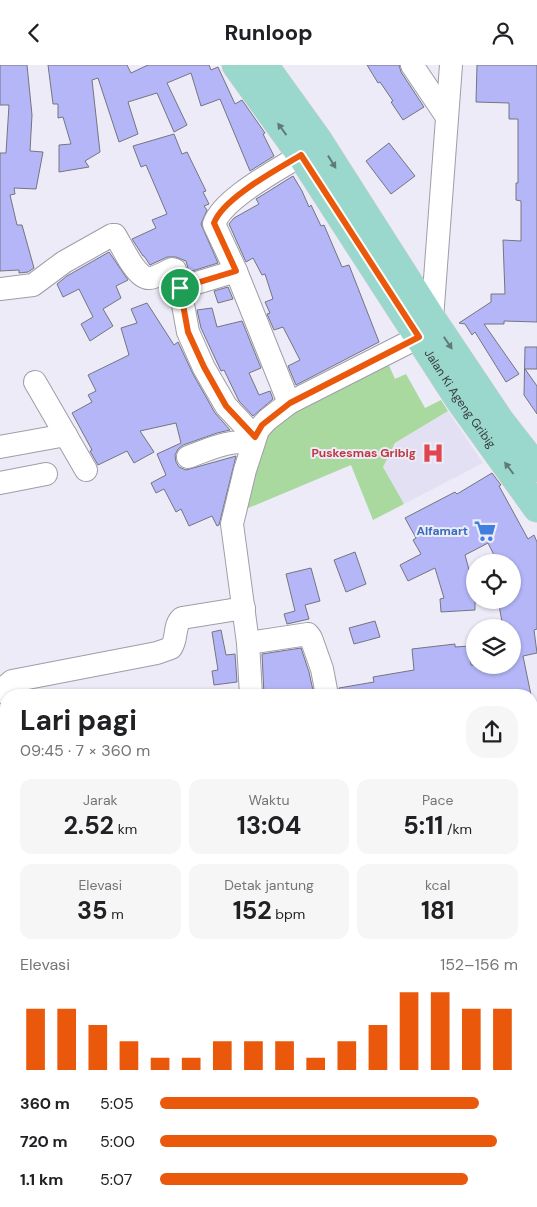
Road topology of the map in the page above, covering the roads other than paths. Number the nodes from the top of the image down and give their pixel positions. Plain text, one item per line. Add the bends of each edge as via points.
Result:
1 (236, 65) edge
2 (264, 65) edge
3 (412, 65) edge
4 (451, 65) edge
5 (447, 117) junction
6 (301, 155) junction
7 (236, 271) junction
8 (180, 288) junction
9 (0, 289) edge
10 (425, 328) junction
11 (35, 382) dead end
12 (290, 403) junction
13 (66, 435) junction
14 (254, 440) junction
15 (0, 447) edge
16 (188, 457) dead end
17 (537, 468) edge
18 (86, 470) dead end
19 (46, 474) dead end
20 (0, 483) edge
21 (537, 508) edge
22 (244, 608) junction
23 (248, 643) junction
24 (7, 689) edge
25 (251, 689) edge
26 (326, 689) edge

6 -> 1 main road, Jalan Ki Ageng Gribig
2 -> 10 main road, Jalan Ki Ageng Gribig via 318,140
3 - 5 street
4 - 5 street
5 - 10 street
6 - 7 street via 242,193 221,211 214,223
6 - 10 main road, Jalan Ki Ageng Gribig
7 - 8 street
7 - 12 street
8 - 9 street via 174,269 149,278 141,276 114,234 33,285
8 - 14 street via 188,332 204,367 226,406
10 - 12 street
10 -> 17 main road, Jalan Ki Ageng Gribig
21 -> 10 main road, Jalan Ki Ageng Gribig via 478,427
11 - 13 street
12 - 14 street via 262,425
13 - 15 street
13 - 18 street
14 - 16 street via 227,443
14 - 22 street via 232,524
19 - 20 street
22 - 23 street
22 - 24 street via 182,618 177,623 176,638 171,647 157,653 12,681
23 - 25 street
23 - 26 street via 308,634 322,669

